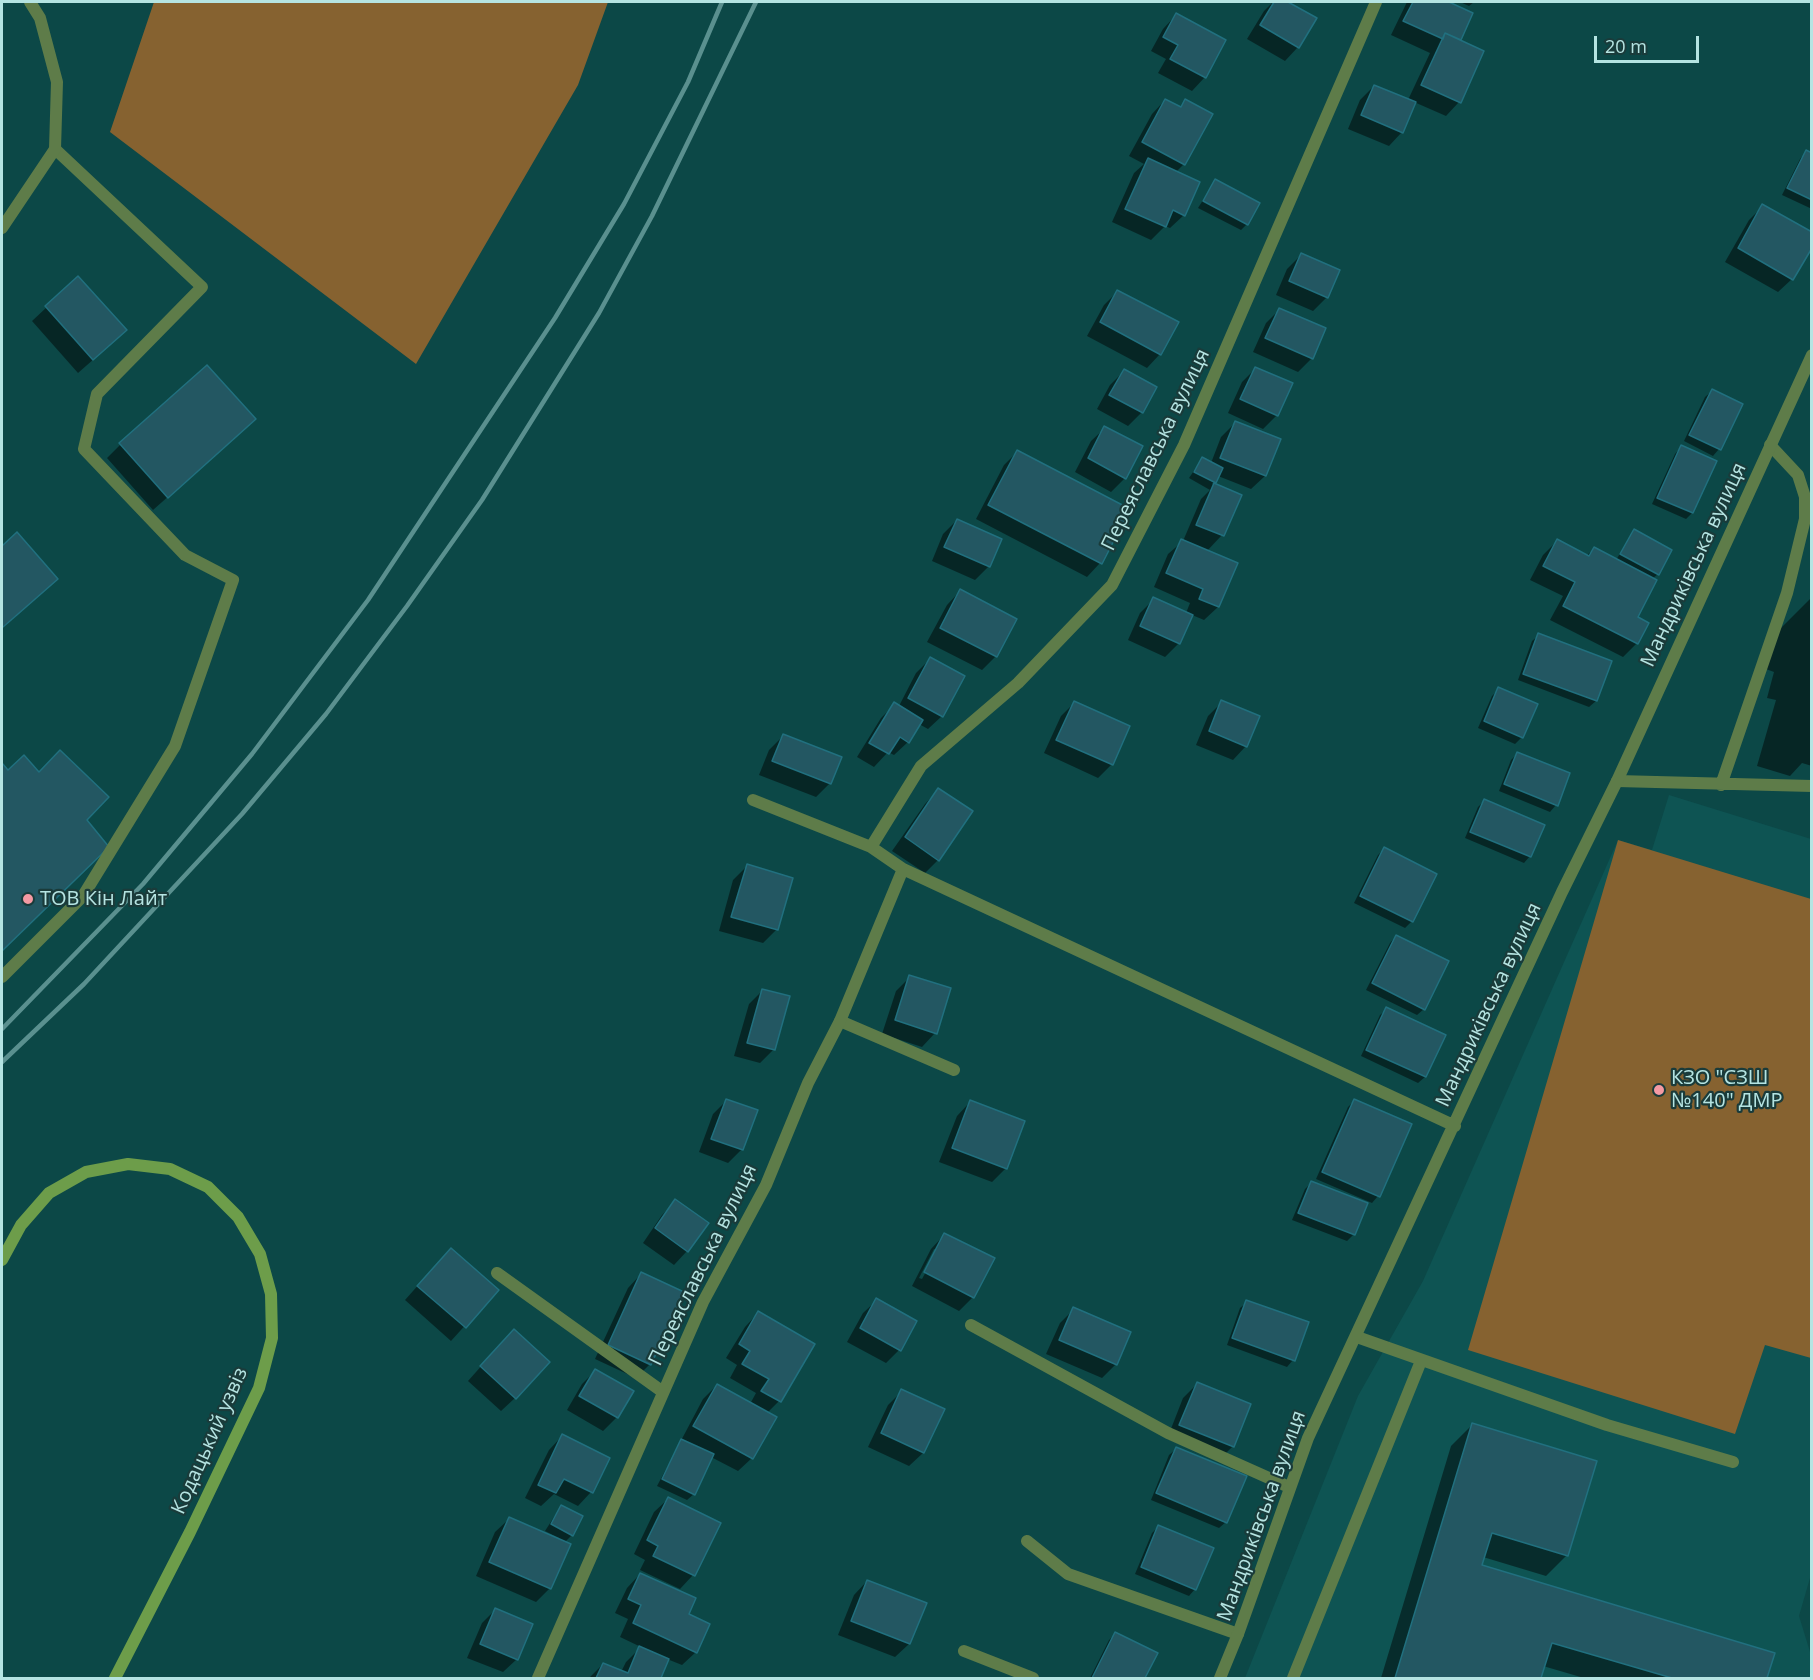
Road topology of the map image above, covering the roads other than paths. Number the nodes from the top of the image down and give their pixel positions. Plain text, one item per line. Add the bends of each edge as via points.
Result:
1 (30, 2) edge
2 (1376, 2) edge
3 (55, 149) junction
4 (2, 228) edge
5 (1812, 355) edge
6 (1770, 445) junction
7 (1617, 781) junction
8 (1720, 785) junction
9 (1812, 786) edge
10 (753, 800) dead end
11 (871, 847) junction
12 (903, 869) junction
13 (2, 977) edge
14 (840, 1021) junction
15 (954, 1070) dead end
16 (1455, 1126) junction
17 (2, 1260) edge
18 (497, 1273) dead end
19 (971, 1325) dead end
20 (1357, 1337) junction
21 (1421, 1361) junction
22 (663, 1392) junction
23 (1733, 1462) dead end
24 (1289, 1487) junction
25 (1027, 1541) dead end
26 (1239, 1634) junction
27 (964, 1651) dead end
28 (115, 1678) edge
29 (538, 1678) edge
30 (1033, 1678) edge
31 (1220, 1678) edge
32 (1293, 1678) edge

1 - 3 street via 40,18 57,82
2 - 11 street, Переяславська вулиця via 1184,445 1112,585 1018,683 921,766
3 - 4 street
3 - 13 street via 202,287 97,394 84,449 185,555 233,580 175,746 83,897
5 - 6 street, Мандриківська вулиця
6 - 7 street, Мандриківська вулиця
6 - 8 street via 1798,475 1805,497 1805,519 1787,593
7 - 8 street
7 - 16 street, Мандриківська вулиця
8 - 9 street
10 - 11 street
11 - 12 street
12 - 14 street, Переяславська вулиця
12 - 16 street
14 - 15 street
14 - 22 street, Переяславська вулиця via 808,1083 766,1185 703,1302
16 - 20 street, Мандриківська вулиця
17 - 28 street, Кодацький узвіз via 21,1226 49,1193 86,1172 128,1164 170,1169 208,1187 238,1217 260,1254 271,1294 272,1338 259,1388
18 - 22 street
19 - 24 street via 1168,1433
20 - 21 street
20 - 24 street, Мандриківська вулиця
21 - 23 street via 1607,1425
21 - 32 street
22 - 29 street, Переяславська вулиця
24 - 26 street, Мандриківська вулиця
25 - 26 street via 1068,1574
26 - 31 street, Мандриківська вулиця
27 - 30 street

